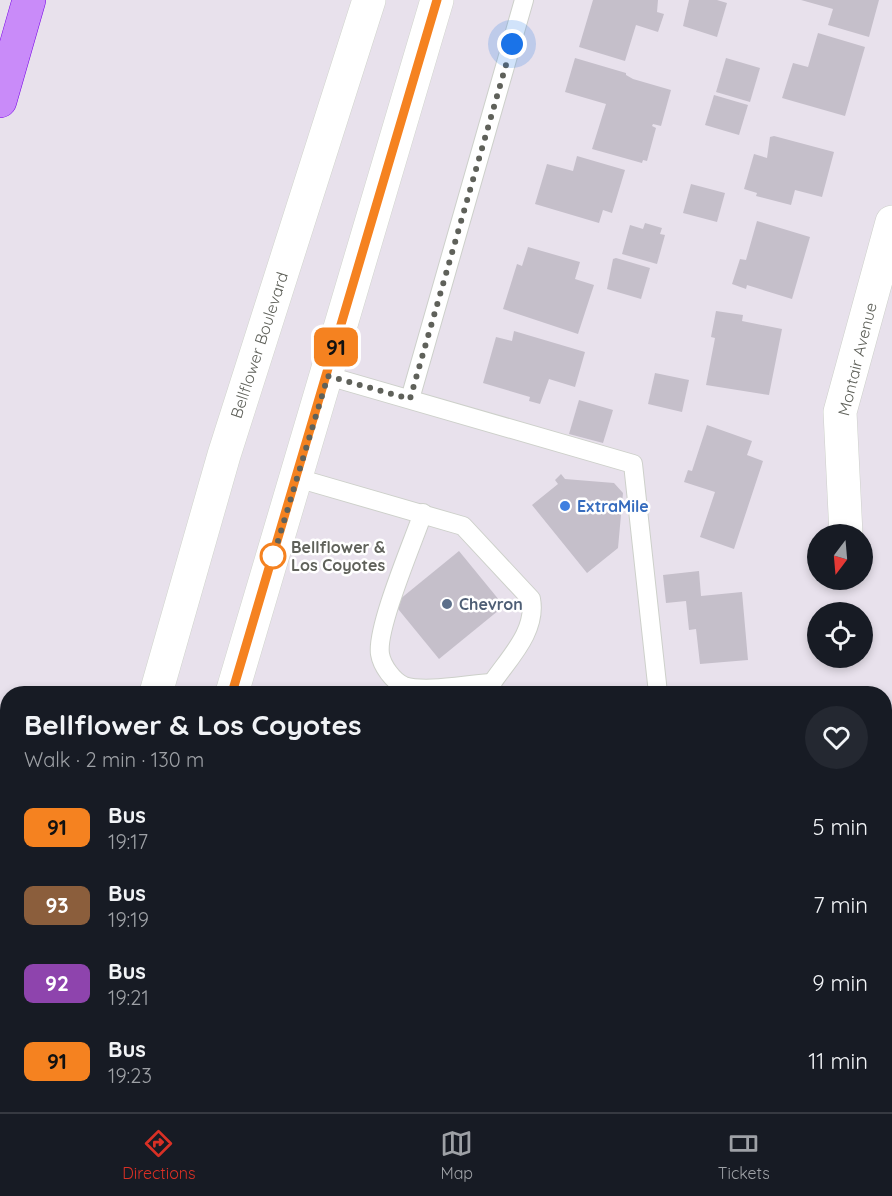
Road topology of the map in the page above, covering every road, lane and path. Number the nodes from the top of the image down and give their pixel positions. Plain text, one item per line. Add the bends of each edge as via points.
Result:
1 (29, 0) edge
2 (369, 0) edge
3 (437, 0) edge
4 (524, 0) edge
5 (0, 101) edge
6 (892, 222) edge
7 (328, 376) junction
8 (410, 399) junction
9 (297, 478) junction
10 (423, 513) junction
11 (846, 524) edge
12 (158, 686) edge
13 (234, 686) edge
14 (405, 686) edge
15 (493, 686) edge
16 (657, 686) edge

1 - 5 highway
2 - 12 main road, Bellflower Boulevard via 224,455
3 - 7 main road
4 - 8 lane
6 - 11 main road, Montair Avenue via 840,412
7 - 8 lane
7 - 9 main road
8 - 16 lane via 633,464
9 - 10 lane
9 - 13 main road
10 - 14 lane via 381,632 380,654 396,681
10 - 15 lane via 463,526 531,598 533,611 519,647

